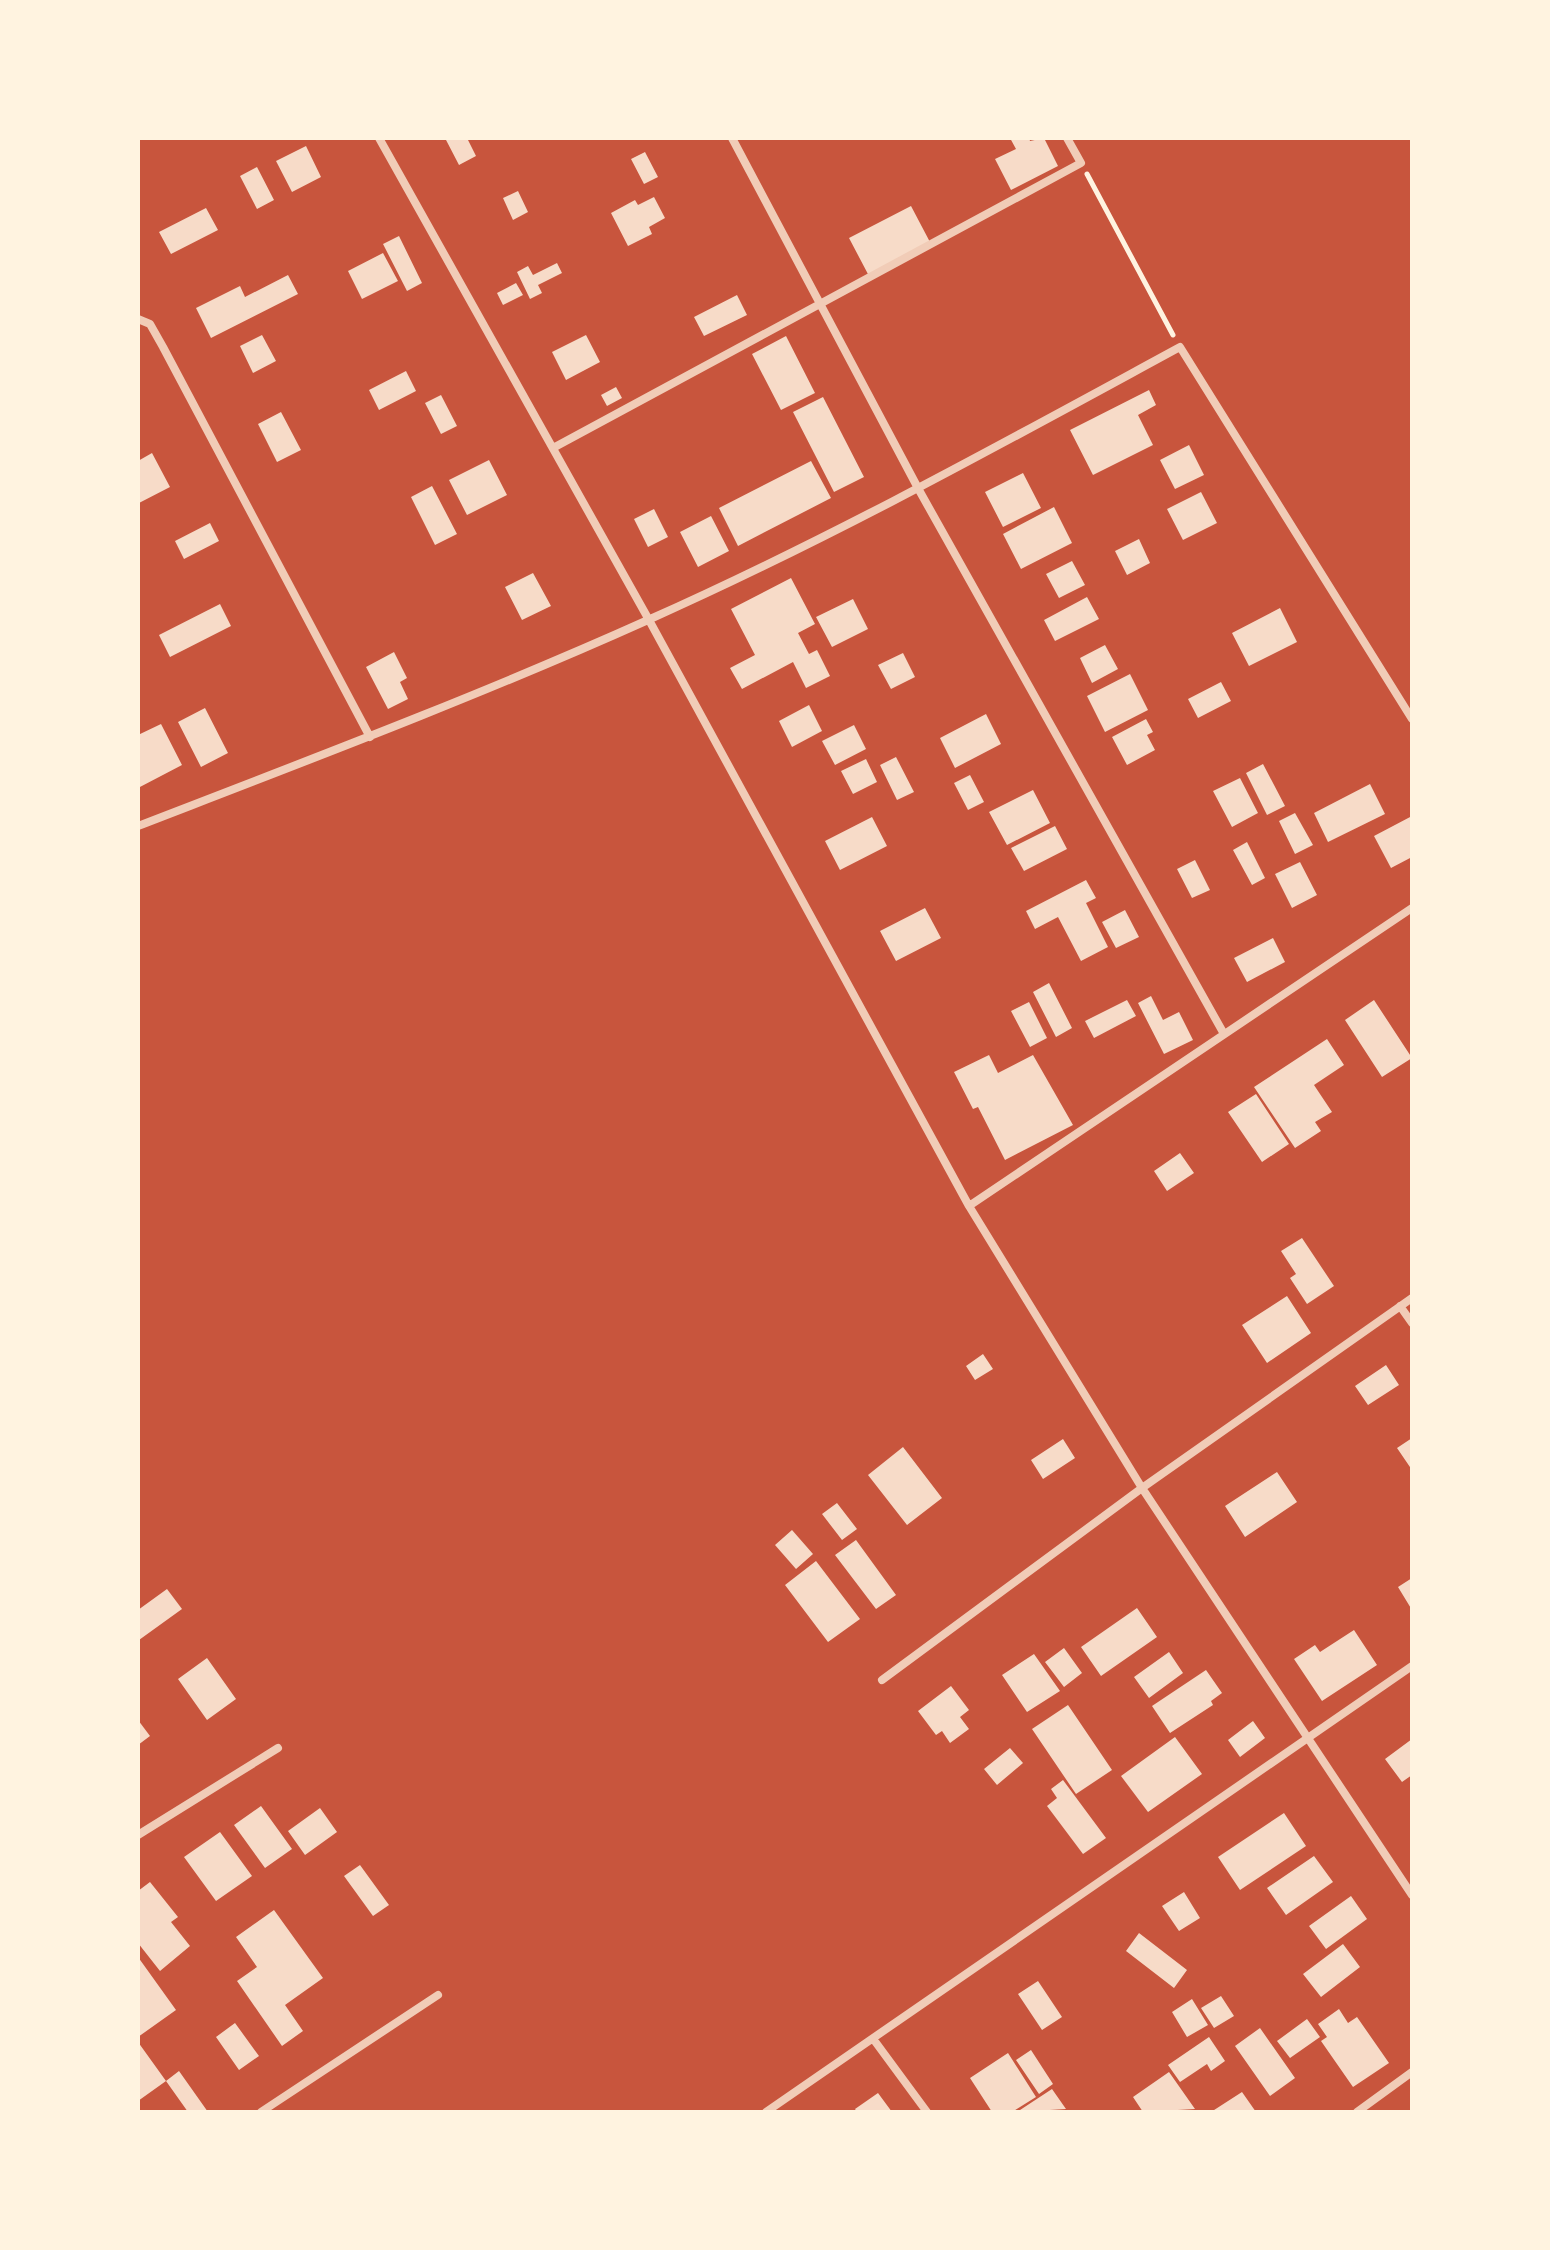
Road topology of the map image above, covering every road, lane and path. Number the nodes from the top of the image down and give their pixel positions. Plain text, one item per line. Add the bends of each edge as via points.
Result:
1 (379, 138) edge
2 (732, 138) edge
3 (1067, 138) edge
4 (1081, 163) junction
5 (821, 305) junction
6 (138, 319) edge
7 (1180, 347) junction
8 (553, 448) junction
9 (919, 490) junction
10 (649, 620) junction
11 (1412, 719) edge
12 (370, 737) junction
13 (138, 826) edge
14 (1412, 908) edge
15 (1224, 1034) junction
16 (969, 1206) junction
17 (1412, 1298) edge
18 (1400, 1306) junction
19 (1412, 1323) edge
20 (1142, 1488) junction
21 (1412, 1666) edge
22 (882, 1680) dead end
23 (1306, 1737) junction
24 (278, 1748) dead end
25 (138, 1835) edge
26 (1412, 1895) edge
27 (438, 1995) dead end
28 (874, 2040) junction
29 (1412, 2072) edge
30 (261, 2112) edge
31 (766, 2112) edge
32 (927, 2112) edge
33 (1357, 2112) edge

1 - 8 street
2 - 5 street
3 - 4 street
4 - 5 street
4 - 7 path
5 - 8 street
5 - 9 street
6 - 12 street via 150,324 163,347
7 - 9 street
7 - 11 street
8 - 10 street
9 - 10 street
9 - 15 street
10 - 12 street
10 - 16 street
12 - 13 street
14 - 15 street
15 - 16 street
16 - 20 street
17 - 18 street
18 - 19 street
18 - 20 street
20 - 22 street
20 - 23 street
21 - 23 street
23 - 26 street
23 - 28 street
24 - 25 street
27 - 30 street
28 - 31 street
28 - 32 street
29 - 33 street

